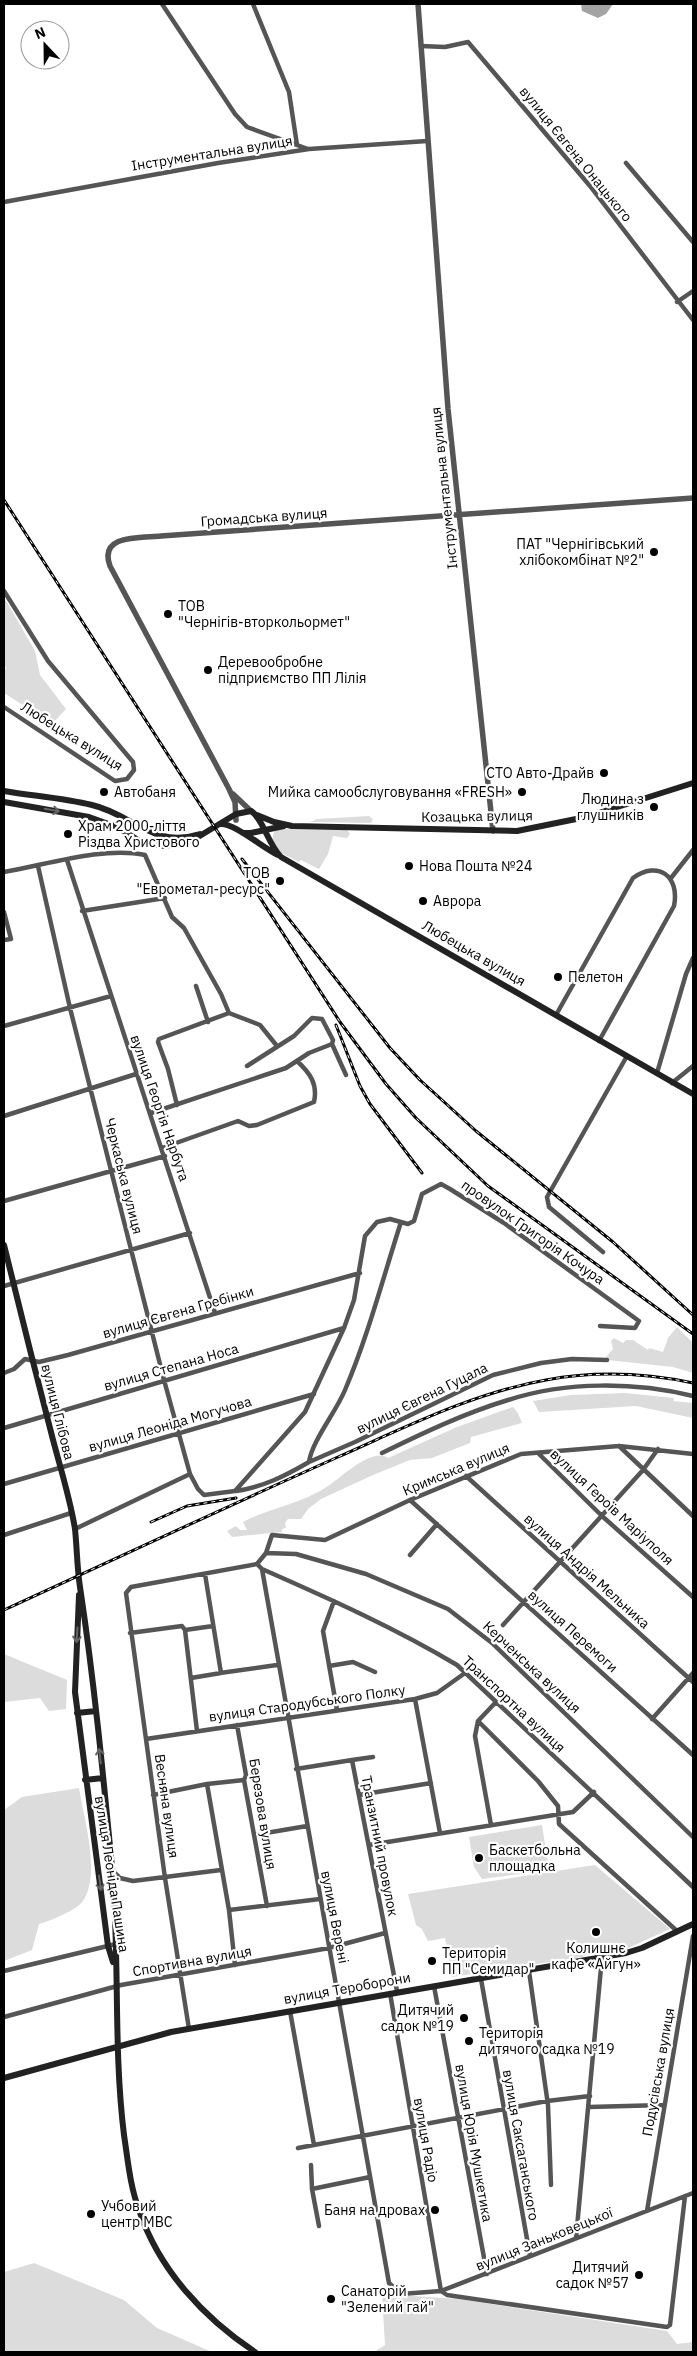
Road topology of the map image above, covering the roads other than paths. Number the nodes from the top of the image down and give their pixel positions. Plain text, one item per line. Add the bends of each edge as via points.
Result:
1 (162, 4) edge
2 (252, 4) edge
3 (418, 4) edge
4 (421, 46) junction
5 (427, 141) junction
6 (297, 145) junction
7 (309, 150) junction
8 (626, 163) dead end
9 (4, 202) edge
10 (693, 242) edge
11 (693, 291) edge
12 (677, 302) junction
13 (693, 320) edge
14 (693, 498) edge
15 (460, 515) junction
16 (4, 591) edge
17 (4, 707) edge
18 (693, 783) edge
19 (229, 789) junction
20 (4, 792) edge
21 (4, 802) edge
22 (235, 806) junction
23 (256, 815) junction
24 (238, 816) junction
25 (226, 820) junction
26 (220, 824) junction
27 (288, 825) junction
28 (278, 827) junction
29 (210, 830) junction
30 (239, 830) junction
31 (264, 831) junction
32 (493, 831) junction
33 (251, 834) junction
34 (270, 844) junction
35 (693, 850) edge
36 (281, 857) junction
37 (66, 860) junction
38 (38, 866) junction
39 (4, 872) edge
40 (671, 878) junction
41 (166, 898) junction
42 (82, 911) junction
43 (4, 912) edge
44 (4, 940) edge
45 (693, 958) edge
46 (196, 986) dead end
47 (111, 996) junction
48 (70, 1008) junction
49 (229, 1013) junction
50 (556, 1015) junction
51 (208, 1022) junction
52 (4, 1026) edge
53 (599, 1041) junction
54 (332, 1044) junction
55 (277, 1046) junction
56 (627, 1056) junction
57 (297, 1061) junction
58 (247, 1066) dead end
59 (693, 1066) edge
60 (657, 1073) junction
61 (136, 1074) junction
62 (346, 1075) dead end
63 (672, 1082) junction
64 (90, 1089) junction
65 (693, 1094) edge
66 (177, 1104) junction
67 (151, 1113) junction
68 (4, 1116) edge
69 (162, 1148) junction
70 (165, 1156) junction
71 (113, 1171) junction
72 (4, 1201) edge
73 (401, 1222) junction
74 (190, 1233) junction
75 (4, 1245) edge
76 (130, 1250) junction
77 (603, 1252) dead end
78 (360, 1273) junction
79 (14, 1284) junction
80 (4, 1286) edge
81 (215, 1313) junction
82 (600, 1326) dead end
83 (344, 1328) junction
84 (151, 1331) junction
85 (608, 1360) dead end
86 (32, 1361) junction
87 (4, 1372) edge
88 (164, 1380) junction
89 (314, 1394) junction
90 (693, 1396) edge
91 (46, 1415) junction
92 (4, 1428) edge
93 (179, 1435) junction
94 (619, 1446) junction
95 (658, 1449) junction
96 (382, 1453) dead end
97 (538, 1453) junction
98 (693, 1454) edge
99 (309, 1462) junction
100 (60, 1468) junction
101 (643, 1470) junction
102 (190, 1474) junction
103 (466, 1476) junction
104 (4, 1484) edge
105 (235, 1491) junction
106 (410, 1500) junction
107 (71, 1513) junction
108 (602, 1516) junction
109 (693, 1516) edge
110 (437, 1524) junction
111 (75, 1529) junction
112 (4, 1535) edge
113 (266, 1553) junction
114 (410, 1555) dead end
115 (560, 1561) junction
116 (256, 1564) junction
117 (262, 1569) junction
118 (205, 1574) junction
119 (80, 1586) junction
120 (693, 1597) edge
121 (334, 1601) junction
122 (524, 1602) junction
123 (503, 1625) dead end
124 (213, 1626) junction
125 (186, 1630) junction
126 (130, 1633) junction
127 (277, 1664) junction
128 (329, 1666) junction
129 (376, 1672) dead end
130 (465, 1672) junction
131 (219, 1673) junction
132 (693, 1673) edge
133 (191, 1678) junction
134 (689, 1678) junction
135 (693, 1682) edge
136 (415, 1699) junction
137 (496, 1702) junction
138 (337, 1710) junction
139 (96, 1711) junction
140 (77, 1713) junction
141 (287, 1718) junction
142 (652, 1719) junction
143 (478, 1721) junction
144 (237, 1725) junction
145 (197, 1731) junction
146 (146, 1739) junction
147 (693, 1755) edge
148 (373, 1757) dead end
149 (352, 1760) junction
150 (296, 1768) junction
151 (102, 1778) junction
152 (86, 1780) junction
153 (244, 1780) junction
154 (431, 1783) junction
155 (207, 1784) junction
156 (594, 1792) junction
157 (153, 1795) junction
158 (359, 1795) junction
159 (558, 1815) junction
160 (491, 1825) junction
161 (306, 1826) junction
162 (440, 1833) junction
163 (254, 1836) junction
164 (693, 1837) edge
165 (369, 1845) junction
166 (112, 1870) junction
167 (222, 1870) junction
168 (165, 1878) junction
169 (693, 1887) edge
170 (320, 1899) junction
171 (267, 1906) junction
172 (229, 1910) junction
173 (693, 1925) edge
174 (677, 1931) junction
175 (385, 1933) junction
176 (693, 1936) edge
177 (116, 1944) junction
178 (108, 1946) junction
179 (329, 1948) junction
180 (602, 1957) junction
181 (235, 1965) junction
182 (115, 1966) junction
183 (4, 1971) edge
184 (529, 1971) junction
185 (180, 1974) junction
186 (481, 1979) junction
187 (116, 1986) junction
188 (434, 1986) junction
189 (393, 1992) junction
190 (340, 2002) junction
191 (290, 2011) junction
192 (4, 2017) edge
193 (189, 2029) junction
194 (117, 2046) junction
195 (4, 2078) edge
196 (590, 2096) junction
197 (547, 2101) junction
198 (664, 2105) junction
199 (589, 2107) junction
200 (504, 2109) junction
201 (459, 2118) junction
202 (412, 2126) junction
203 (364, 2135) junction
204 (314, 2144) junction
205 (298, 2148) dead end
206 (311, 2165) dead end
207 (370, 2177) junction
208 (551, 2185) dead end
209 (312, 2189) junction
210 (693, 2193) edge
211 (686, 2196) junction
212 (647, 2211) junction
213 (319, 2226) dead end
214 (576, 2238) junction
215 (530, 2256) junction
216 (487, 2274) junction
217 (441, 2290) junction
218 (401, 2294) joint
219 (255, 2352) edge

1 - 6 street via 234,114 247,127
2 - 6 street via 289,92
3 - 4 street, Інструментальна вулиця
4 - 5 street, Інструментальна вулиця
4 - 12 street, вулиця Євгена Онацького via 445,47 468,42 590,186
5 - 7 street, Інструментальна вулиця
5 - 15 street, Інструментальна вулиця
6 - 7 street
7 - 9 street, Інструментальна вулиця
8 - 10 street
11 - 12 street
12 - 13 street, вулиця Євгена Онацького
14 - 15 street, Громадська вулиця
15 - 19 street, Громадська вулиця via 118,540 112,545 107,555 110,566
15 - 32 street, Інструментальна вулиця
16 - 17 street, Любецька вулиця via 48,661 133,762 134,770 127,779 115,781
18 - 32 main road, Козацька вулиця via 554,825
19 - 22 street
19 - 23 street
20 - 29 main road via 106,808 148,832 164,837 190,836
21 -> 29 main road via 89,817 151,845 185,843
22 - 24 street
22 - 25 street
23 - 24 main road
23 - 27 main road, Козацька вулиця
23 - 31 main road, Любецька вулиця
23 - 33 main road via 259,826
24 - 25 main road
24 - 30 main road
25 - 26 main road
26 - 29 main road
26 - 30 main road
27 - 28 main road
27 - 32 main road, Козацька вулиця
28 - 31 main road
28 - 34 main road via 270,835
30 - 33 main road
30 - 36 main road
31 - 33 main road
31 - 34 main road, Любецька вулиця
34 - 36 main road, Любецька вулиця
35 - 40 street
36 - 50 main road, Любецька вулиця
37 - 38 street
37 - 41 street via 124,853 145,855
37 - 42 street, вулиця Георгія Нарбута
38 - 39 street
38 - 48 street, Черкаська вулиця
40 - 50 street via 654,871 643,872 633,878
40 - 53 street via 676,890 674,906
41 - 42 street
41 - 49 street via 172,917 184,928
42 - 47 street, вулиця Георгія Нарбута
43 - 44 street via 11,939
45 - 60 street
46 - 51 street
47 - 48 street
47 - 61 street, вулиця Георгія Нарбута
48 - 52 street
48 - 64 street, Черкаська вулиця
49 - 51 street
49 - 55 street via 260,1025
50 - 53 main road, Любецька вулиця
51 - 66 street via 159,1038
53 - 56 main road, Любецька вулиця
54 - 55 street via 333,1040 319,1017 312,1018 300,1032
54 - 57 street
54 - 62 street
55 - 58 street
56 - 60 main road, Любецька вулиця
56 - 77 street via 547,1197 549,1207
57 - 66 street via 286,1068
57 - 69 street via 312,1075 314,1102 257,1125 249,1126 238,1121
59 - 63 street
60 - 63 main road, Любецька вулиця
61 - 64 street
61 - 67 street, вулиця Георгія Нарбута
63 - 65 main road, Любецька вулиця
64 - 68 street
64 - 71 street, Черкаська вулиця
66 - 67 street
67 - 69 street, вулиця Георгія Нарбута
69 - 70 street, вулиця Георгія Нарбута
70 - 71 street
70 - 74 street, вулиця Георгія Нарбута
71 - 72 street
71 - 76 street, Черкаська вулиця
73 - 78 street via 377,1222 366,1236
73 - 82 street, провулок Григорія Кочура via 408,1224 414,1221 422,1194 441,1184 504,1223 639,1322 635,1328
73 - 99 street via 353,1372 336,1410 311,1448
74 - 76 street
74 - 81 street, вулиця Георгія Нарбута
75 - 79 main road, вулиця Глібова
76 - 79 street
76 - 84 street, Черкаська вулиця
78 - 81 street, вулиця Євгена Гребінки
78 - 83 street
79 - 80 street
79 - 86 main road, вулиця Глібова
81 - 84 street, вулиця Євгена Гребінки
83 - 88 street, вулиця Степана Носа
83 - 89 street
84 - 86 street, вулиця Євгена Гребінки via 68,1356
84 - 88 street, Черкаська вулиця
85 - 99 street, вулиця Євгена Гуцала via 572,1359 493,1375
86 - 87 street, вулиця Євгена Гребінки via 25,1360
86 - 91 main road, вулиця Глібова
88 - 91 street, вулиця Степана Носа
88 - 93 street, Черкаська вулиця
89 - 93 street, вулиця Леоніда Могучова
89 - 105 street via 306,1412
90 - 96 street via 645,1387 604,1386 521,1396 439,1426
91 - 92 street, вулиця Степана Носа
91 - 100 main road, вулиця Глібова
93 - 100 street, вулиця Леоніда Могучова
93 - 102 street, Черкаська вулиця
94 - 95 street, Кримська вулиця
94 - 97 street, Кримська вулиця
94 - 101 street
95 - 98 street, Кримська вулиця
95 - 101 street
97 - 103 street, Кримська вулиця via 521,1454
97 - 108 street, вулиця Героїв Маріуполя
99 - 105 street via 281,1478
100 - 104 street, вулиця Леоніда Могучова
100 - 107 main road, вулиця Глібова
101 - 108 street
101 - 109 street
102 - 105 street, Черкаська вулиця via 204,1494
102 - 111 street
103 - 106 street, Кримська вулиця
103 - 115 street, вулиця Андрія Мельника
106 - 110 street, вулиця Перемоги
106 - 113 street, Кримська вулиця via 325,1540 272,1534
107 - 111 main road, вулиця Глібова
107 - 112 street
108 - 115 street
108 - 120 street, вулиця Героїв Маріуполя
110 - 114 street
110 - 122 street, вулиця Перемоги
111 - 119 main road, вулиця Глібова
113 - 116 street
113 - 164 street, Керченська вулиця via 296,1554 366,1574 448,1609 506,1655
115 - 122 street
115 - 134 street, вулиця Андрія Мельника
116 - 117 street, Транспортна вулиця
116 - 118 street
117 - 121 street, Транспортна вулиця
117 - 127 street, вулиця Верені
118 - 124 street
118 - 126 street, Весняна вулиця via 131,1587 126,1593
119 - 139 main road, вулиця Леоніда Пашина
119 -> 140 main road, вулиця Леоніда Пашина via 75,1670
121 - 128 street via 323,1631
121 - 130 street, Транспортна вулиця via 430,1649
122 - 123 street
122 - 142 street, вулиця Перемоги
124 - 125 street
124 - 131 street
125 - 126 street via 182,1626
125 - 133 street
126 - 146 street, Весняна вулиця
127 - 131 street
127 - 141 street, вулиця Верені
128 - 129 street via 353,1662
128 - 138 street
130 - 136 street, вулиця Стародубського Полку via 437,1693
130 - 137 street, Транспортна вулиця
131 - 133 street
132 - 134 street
133 - 145 street
134 - 135 street, вулиця Андрія Мельника
134 - 142 street
136 - 138 street, вулиця Стародубського Полку
136 - 154 street
137 - 143 street
137 - 156 street, Транспортна вулиця
138 - 141 street, вулиця Стародубського Полку
139 - 140 main road
151 -> 139 main road, вулиця Леоніда Пашина
140 - 152 main road, вулиця Леоніда Пашина
141 - 144 street, вулиця Стародубського Полку
141 - 150 street, вулиця Верені
142 - 147 street, вулиця Перемоги
143 - 159 street via 538,1781 558,1806
143 - 160 street via 475,1736
144 - 145 street, вулиця Стародубського Полку
144 - 153 street, Березова вулиця via 246,1775
145 - 146 street, вулиця Стародубського Полку
146 - 157 street, Весняна вулиця
148 - 149 street
149 - 150 street, Транзитний провулок
149 - 158 street, Транзитний провулок
150 - 161 street, вулиця Верені
151 - 152 main road
151 - 166 main road, вулиця Леоніда Пашина
152 -> 178 main road, вулиця Леоніда Пашина
153 - 155 street
153 - 163 street, Березова вулиця
154 - 158 street
154 - 162 street
155 - 157 street
155 - 167 street
156 - 159 street via 579,1808
156 - 169 street, Транспортна вулиця
157 - 168 street, Весняна вулиця
158 - 165 street, Транзитний провулок
159 - 160 street
159 - 174 street via 559,1824
160 - 162 street
161 - 163 street
161 - 170 street, вулиця Верені
162 - 165 street
163 - 171 street, Березова вулиця
165 - 175 street, Транзитний провулок
166 - 168 street via 120,1878 133,1881
166 - 177 main road, вулиця Леоніда Пашина
167 - 168 street
167 - 172 street
168 - 185 street, Весняна вулиця
170 - 171 street
170 - 179 street, вулиця Верені
171 - 172 street
172 - 181 street
173 - 174 main road, вулиця Тероборони
174 - 180 main road, вулиця Тероборони via 642,1948
175 - 179 street, Спортивна вулиця
175 - 189 street, Транзитний провулок
176 - 198 street, Подусівська вулиця
177 - 178 street
177 - 182 main road, вулиця Леоніда Пашина
178 - 182 main road, вулиця Леоніда Пашина
178 - 183 street
179 - 181 street, Спортивна вулиця
179 - 190 street, вулиця Верені
180 - 184 main road, вулиця Тероборони
180 - 196 street
181 - 185 street, Спортивна вулиця
182 - 187 main road
184 - 186 main road, вулиця Тероборони
184 - 197 street
185 - 187 street, Спортивна вулиця
185 - 193 street, Весняна вулиця
186 - 188 main road, вулиця Тероборони
186 - 200 street, вулиця Саксаганського
187 - 192 street, Спортивна вулиця
187 - 194 main road
188 - 189 main road, вулиця Тероборони
188 - 201 street, вулиця Юрія Мушкетика
189 - 190 main road, вулиця Тероборони
189 - 202 street, вулиця Радіо
190 - 191 main road, вулиця Тероборони
190 - 203 street, вулиця Верені
191 - 193 main road, вулиця Тероборони
191 - 204 street
193 - 194 main road, вулиця Тероборони
194 - 195 main road, вулиця Тероборони
194 - 219 main road via 130,2178 151,2239 195,2304
196 - 197 street
196 - 199 street
197 - 200 street
197 - 208 street
198 - 199 street
198 - 212 street, Подусівська вулиця
199 - 214 street
200 - 201 street
200 - 215 street, вулиця Саксаганського
201 - 202 street
201 - 216 street, вулиця Юрія Мушкетика
202 - 203 street
202 - 217 street, вулиця Радіо
203 - 204 street
203 - 207 street, вулиця Верені
204 - 205 street
206 - 209 street
207 - 209 street
207 - 218 street, вулиця Верені via 389,2283
209 - 213 street
210 - 211 street, вулиця Заньковецької
211 - 212 street, вулиця Заньковецької
211 - 217 street via 670,2325 667,2327 447,2295
212 - 214 street, вулиця Заньковецької
214 - 215 street, вулиця Заньковецької
215 - 216 street, вулиця Заньковецької
216 - 217 street, вулиця Заньковецької
217 - 218 street, вулиця Заньковецької

